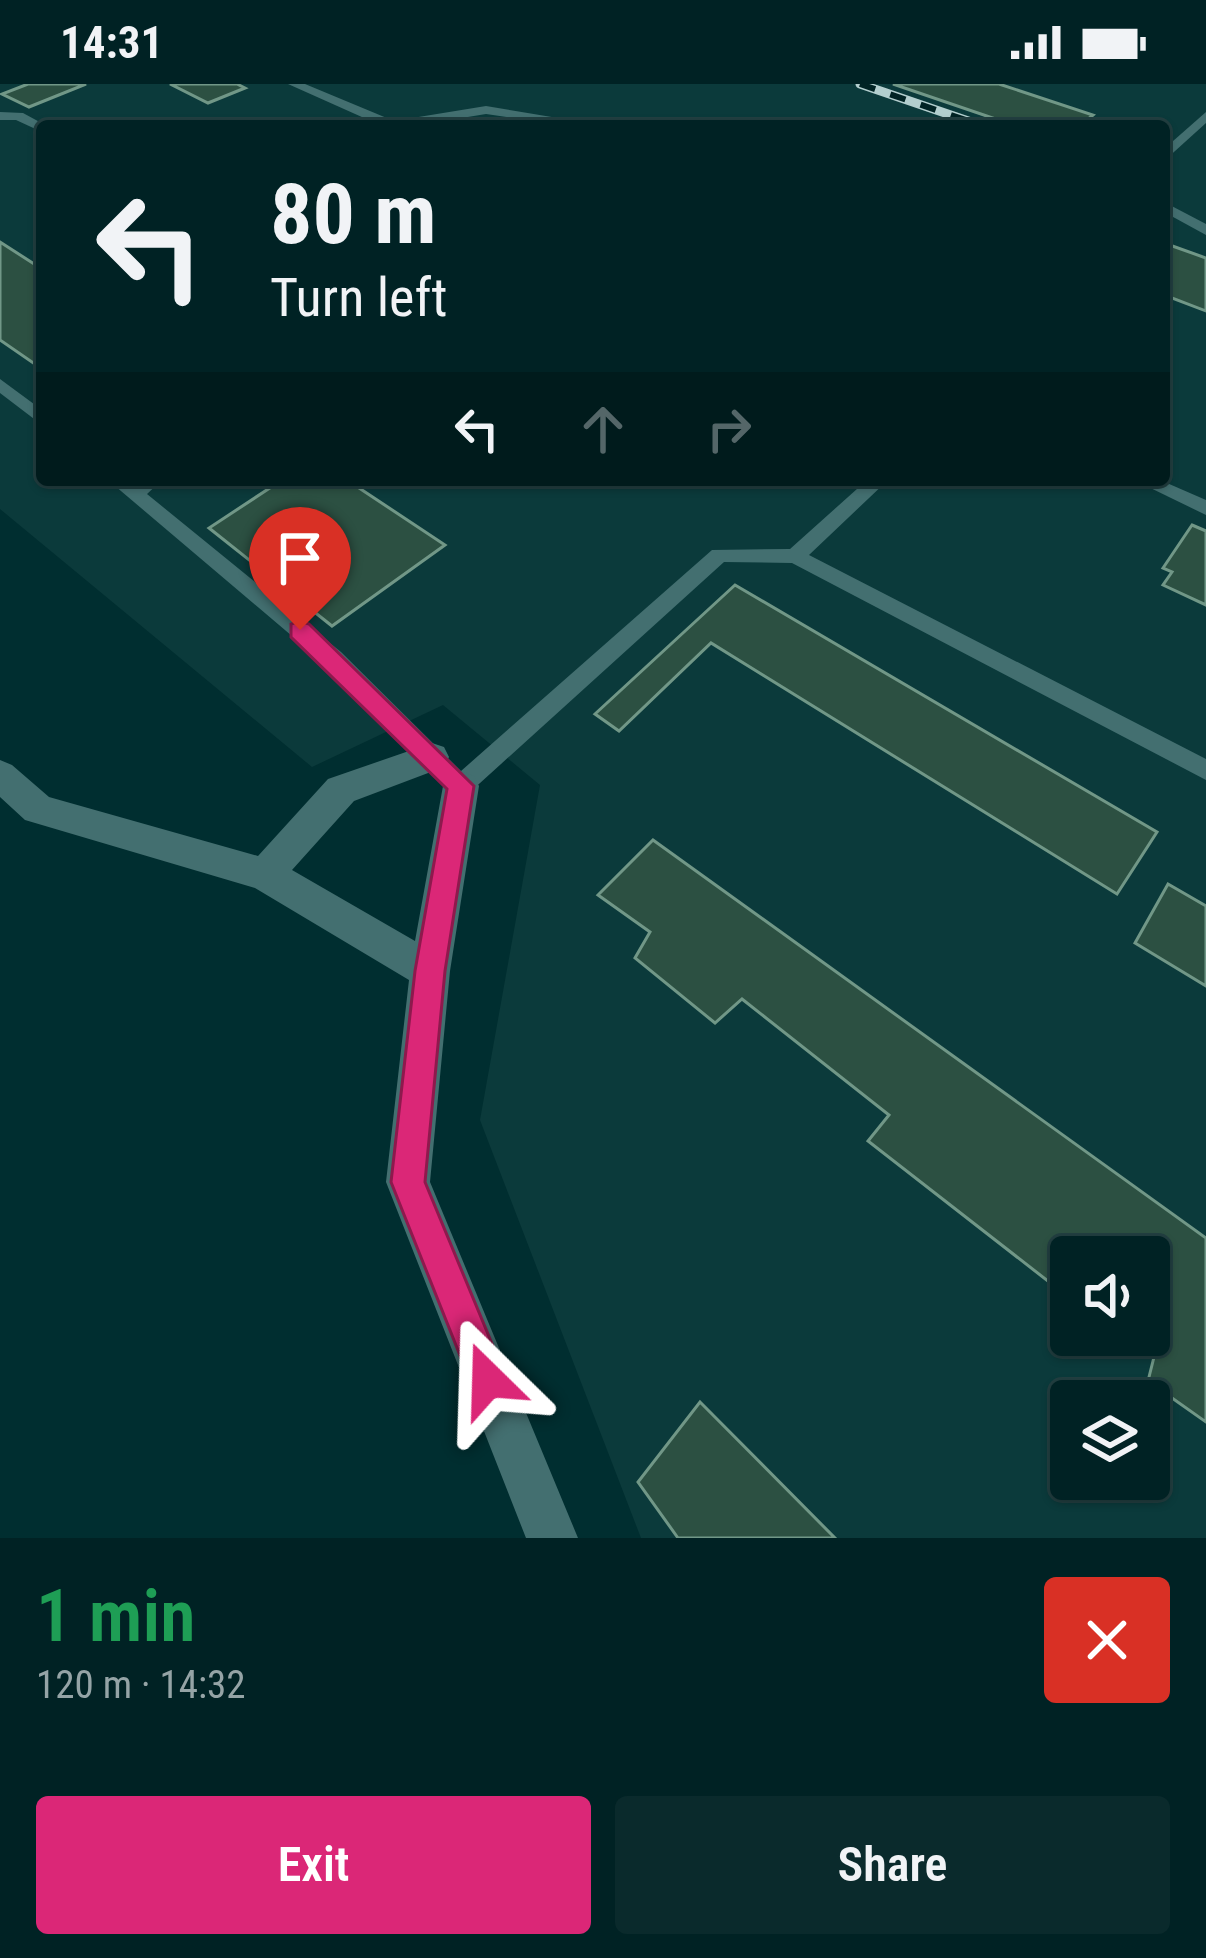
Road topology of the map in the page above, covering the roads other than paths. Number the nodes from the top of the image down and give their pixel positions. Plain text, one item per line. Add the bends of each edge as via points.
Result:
1 (293, 84) edge
2 (0, 116) edge
3 (1206, 116) edge
4 (380, 120) edge
5 (428, 120) edge
6 (557, 120) edge
7 (36, 125) edge
8 (1170, 151) edge
9 (1170, 209) edge
10 (1206, 230) edge
11 (0, 384) edge
12 (36, 414) edge
13 (872, 486) edge
14 (1156, 486) edge
15 (125, 487) edge
16 (1206, 508) edge
17 (795, 556) junction
18 (1206, 770) edge
19 (447, 771) junction
20 (0, 775) edge
21 (265, 874) junction
22 (430, 971) junction
23 (553, 1538) edge

1 - 4 lane
2 - 7 lane
3 - 8 lane
5 - 6 lane via 486,110
9 - 10 lane
11 - 12 lane
13 - 17 lane
14 - 16 lane
15 - 19 lane via 333,658
17 - 18 lane
17 - 19 lane via 719,555
19 - 21 street via 341,790
19 - 22 street
20 - 21 street via 38,809
21 - 22 street
22 - 23 street via 408,1182

